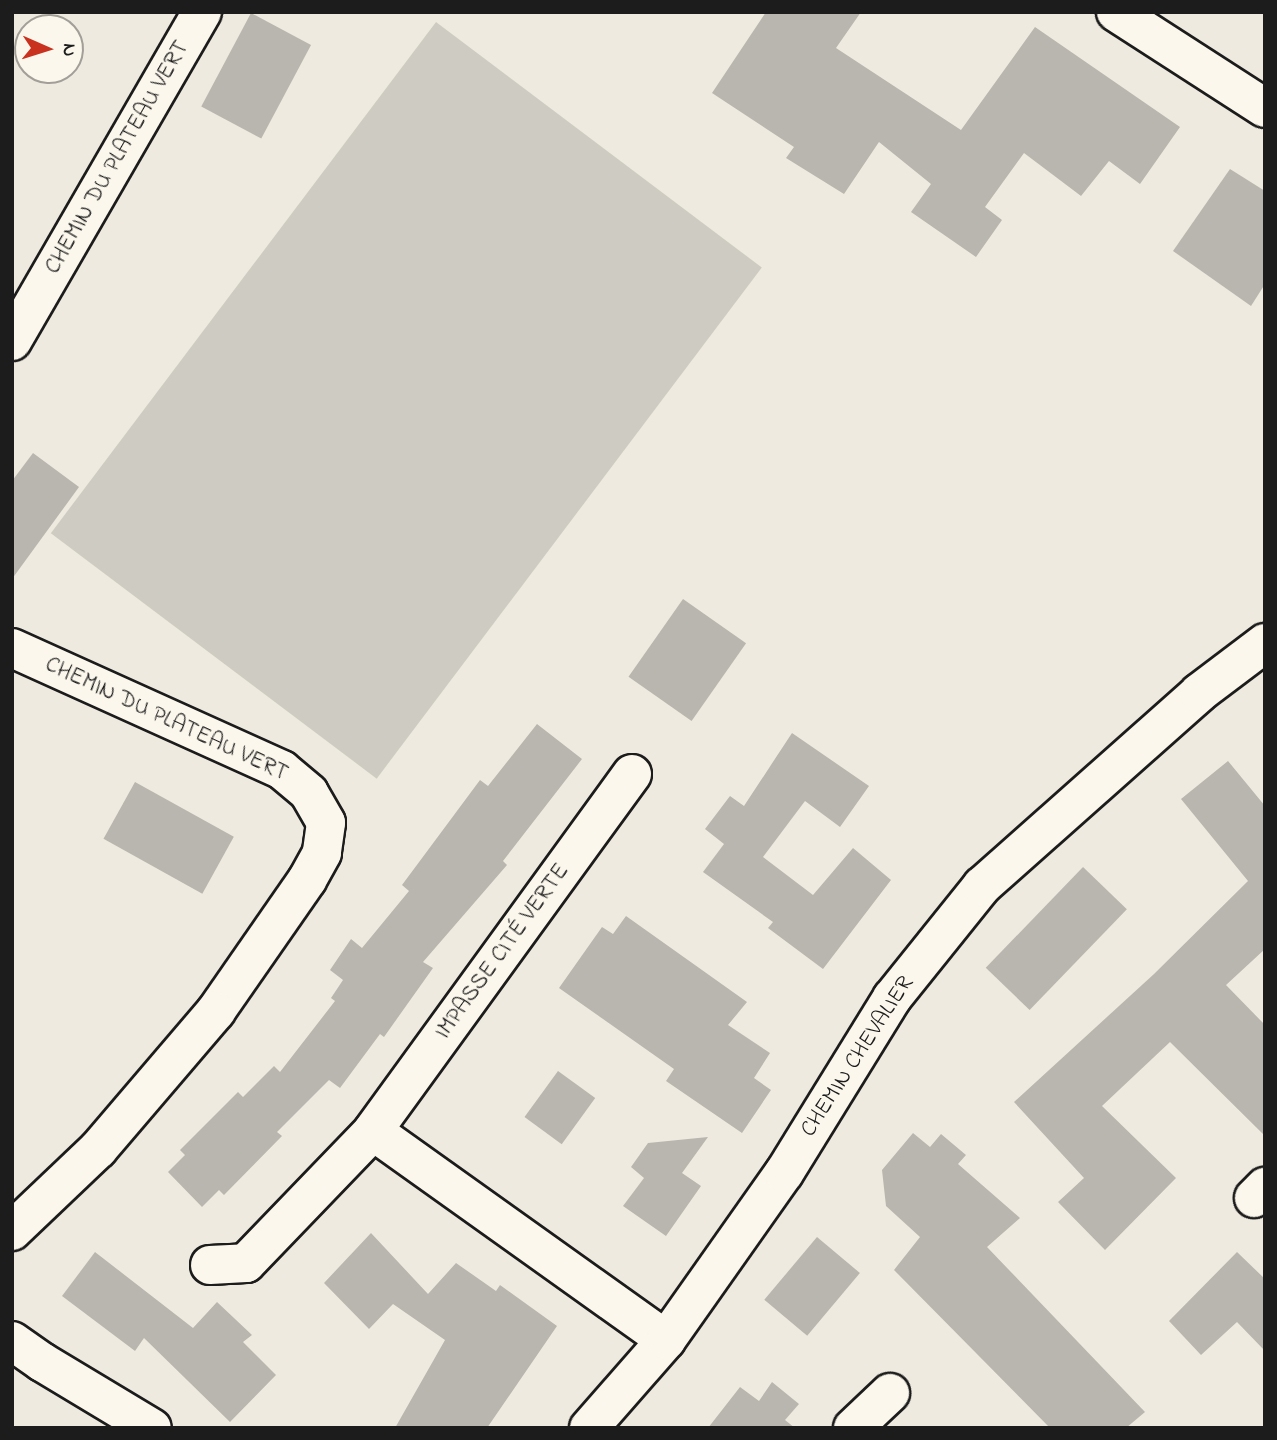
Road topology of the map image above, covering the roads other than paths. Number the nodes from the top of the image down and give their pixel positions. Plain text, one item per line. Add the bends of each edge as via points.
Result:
1 (202, 12) edge
2 (1116, 12) edge
3 (1265, 108) edge
4 (12, 341) edge
5 (1265, 643) edge
6 (12, 648) edge
7 (632, 774) dead end
8 (373, 1131) junction
9 (12, 1231) edge
10 (210, 1265) dead end
11 (666, 1340) junction
12 (16, 1355) edge
13 (890, 1393) dead end
14 (152, 1428) edge
15 (589, 1428) edge
16 (853, 1428) edge

1 - 4 street, CHEMIN DU PLATEAU VERT
2 - 3 street
5 - 11 street, CHEMIN CHEVALIER via 1199,693 982,886 892,998 784,1173
6 - 9 street, CHEMIN DU PLATEAU VERT via 282,770 309,793 326,823 322,852 307,880 216,1011 98,1149
7 - 8 street, IMPASSE CITÉ VERTE
8 - 10 street, IMPASSE CITÉ VERTE via 246,1263
8 - 11 street
11 - 15 street, CHEMIN CHEVALIER
12 - 14 street
13 - 16 street

